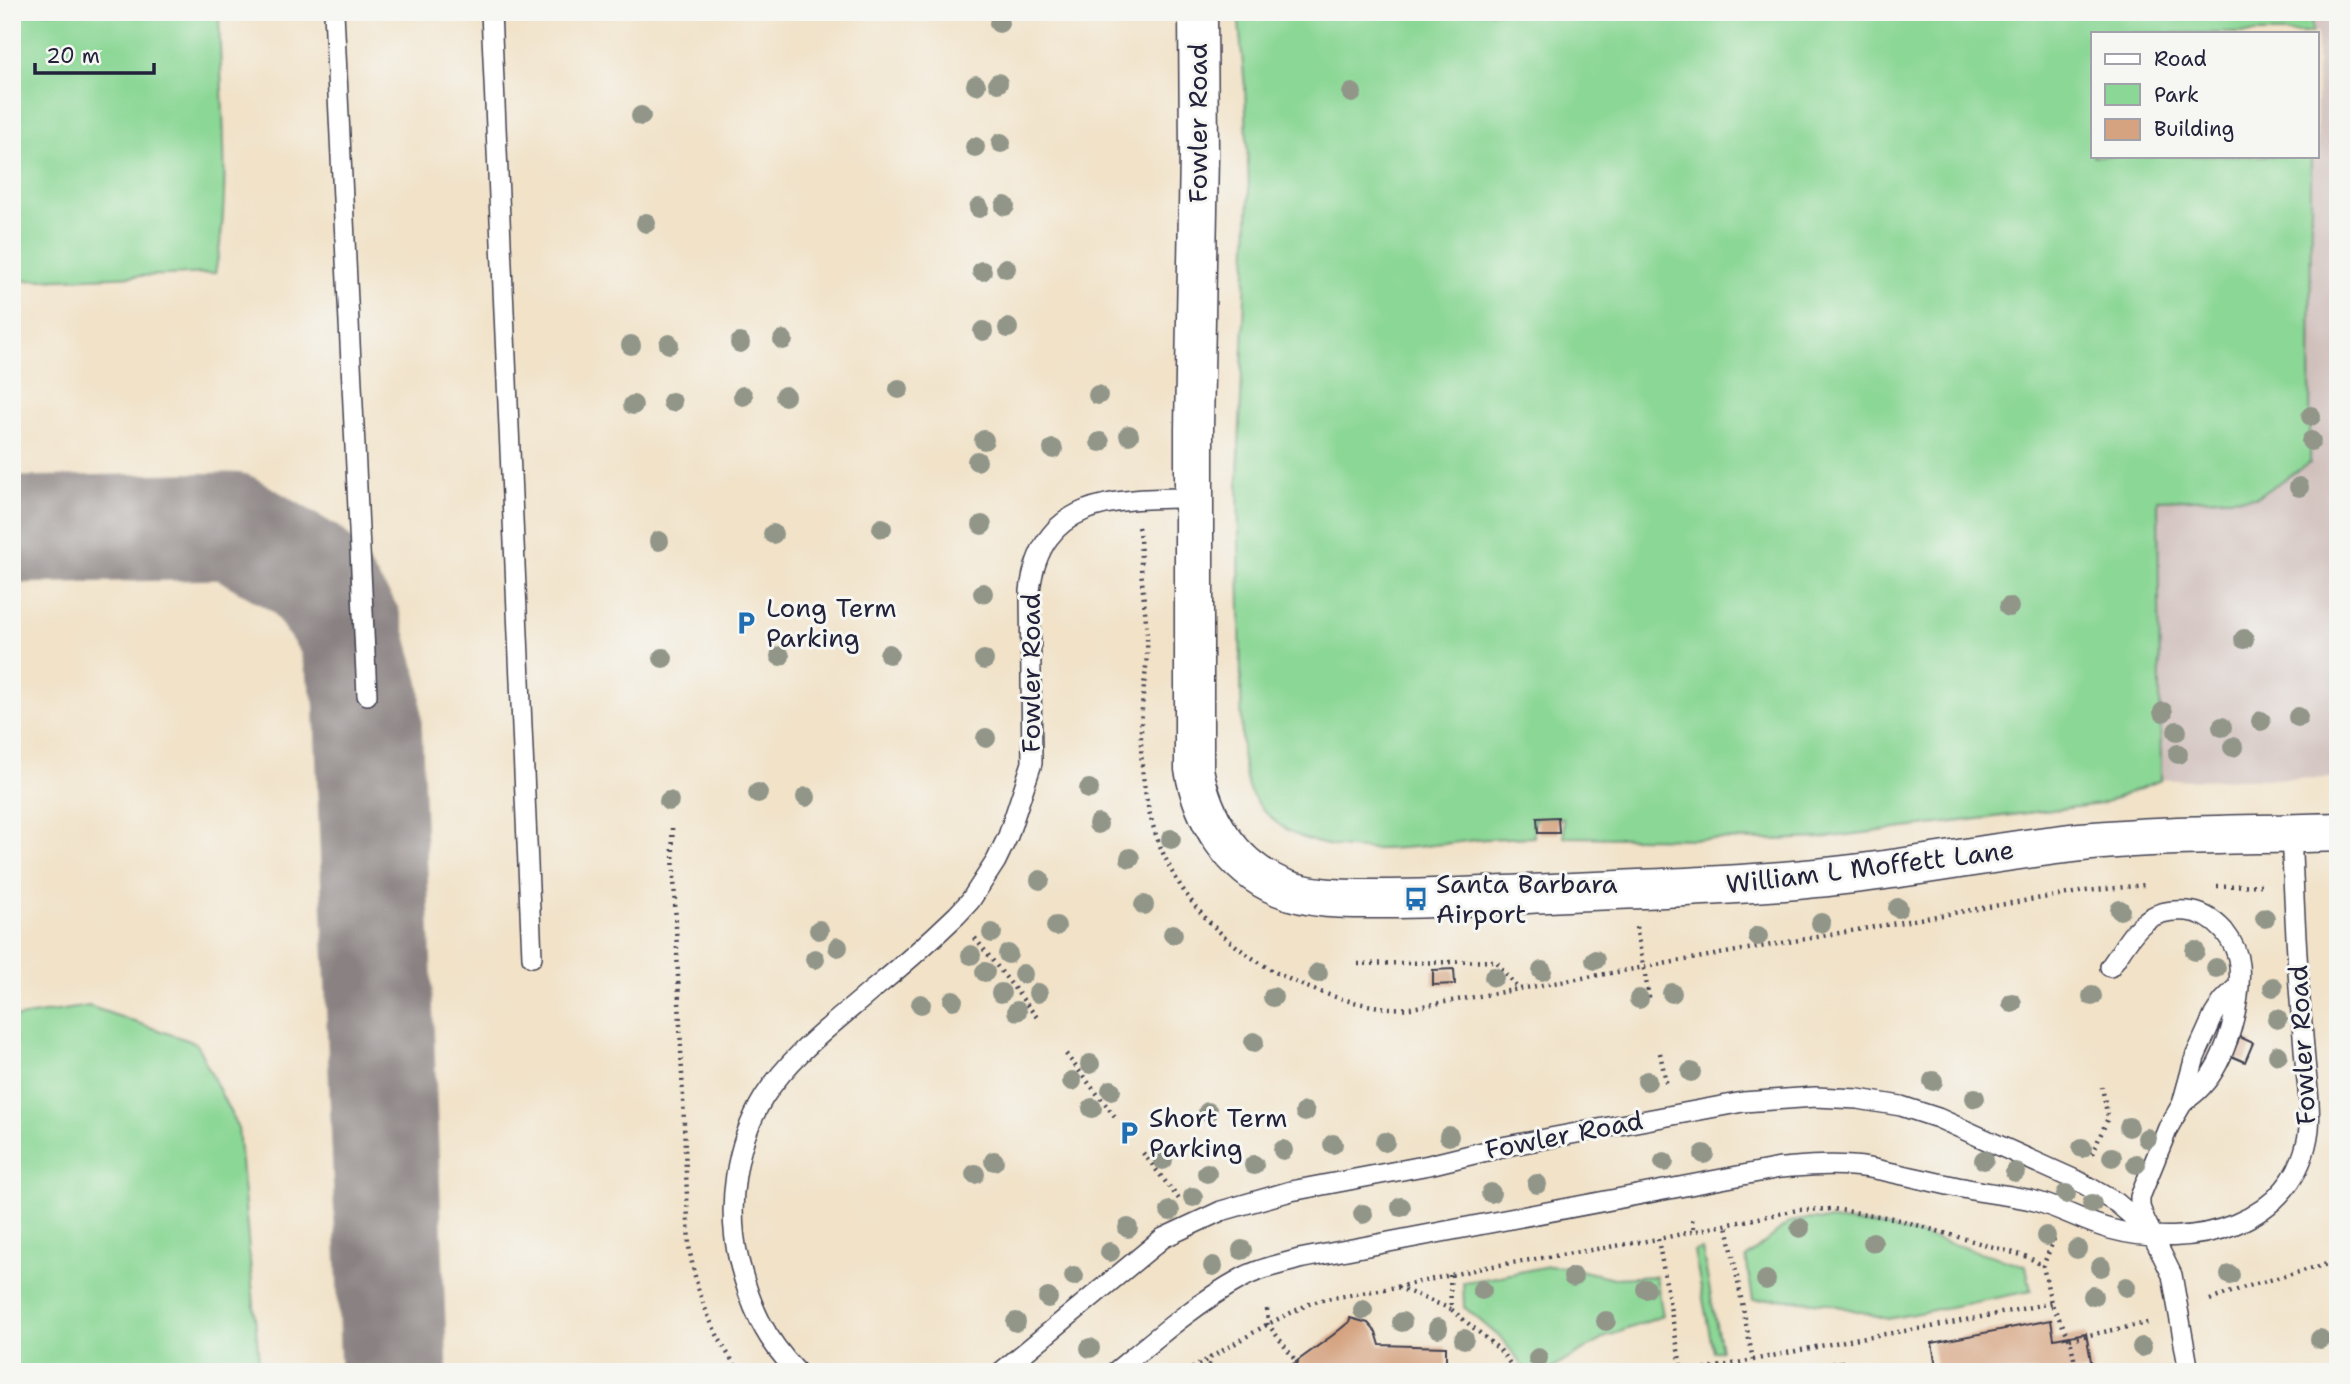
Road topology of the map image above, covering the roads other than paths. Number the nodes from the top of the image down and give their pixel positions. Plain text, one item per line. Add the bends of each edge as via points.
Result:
1 (334, 12) edge
2 (491, 12) edge
3 (1198, 12) edge
4 (1194, 498) junction
5 (368, 695) dead end
6 (2338, 832) edge
7 (2291, 834) junction
8 (533, 957) dead end
9 (2110, 967) dead end
10 (2153, 1234) junction
11 (797, 1372) edge
12 (1001, 1372) edge
13 (1115, 1372) edge
14 (2189, 1372) edge

1 - 5 lane
2 - 8 lane
3 - 4 street, Fowler Road
4 - 7 street, William L Moffett Lane via 1193,746 1197,785 1208,817 1234,854 1255,873 1293,892 1335,899 1416,899 1767,882 2084,842
4 - 11 lane, Fowler Road via 1130,499 1095,506 1066,520 1044,543 1032,570 1030,591 1032,763 996,861 957,915 801,1052 764,1098 753,1120 733,1191 736,1248 750,1302 763,1329
6 - 7 street, William L Moffett Lane
7 - 10 lane, Fowler Road via 2310,1116 2302,1155 2277,1198 2248,1220 2194,1235
9 - 10 lane via 2136,930 2162,912 2193,911 2207,916 2237,950 2233,1023 2216,1065 2168,1128 2140,1197
10 - 12 lane, Fowler Road via 2117,1203 2080,1182 1901,1106 1815,1097 1742,1102 1290,1191 1221,1211 1163,1238
10 - 13 lane, Fowler Road via 2109,1228 2035,1201 1868,1168 1780,1168 1299,1259 1255,1272 1205,1303
10 - 14 lane via 2172,1275

